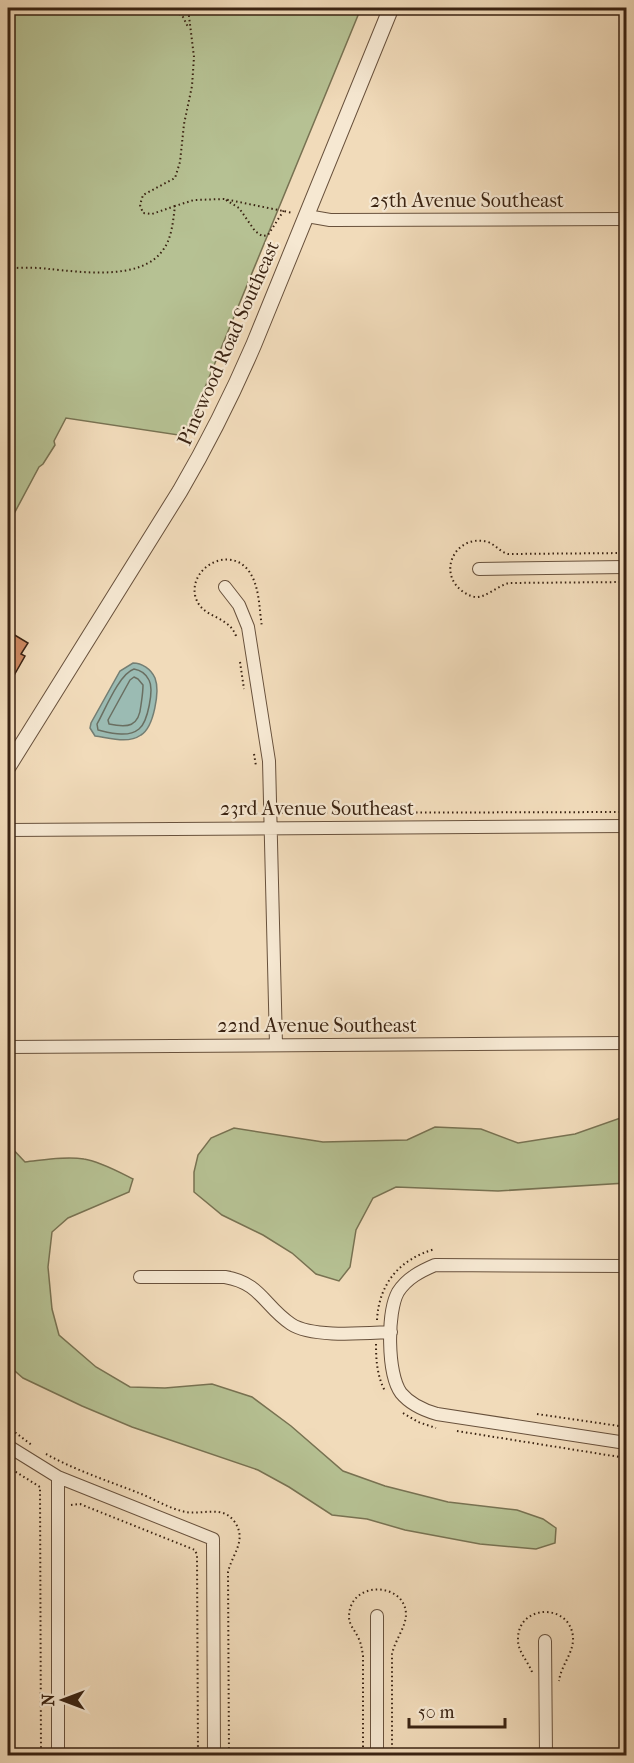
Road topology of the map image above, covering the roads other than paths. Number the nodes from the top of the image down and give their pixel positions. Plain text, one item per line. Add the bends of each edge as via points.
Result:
1 (391, 8) edge
2 (307, 216) junction
3 (627, 219) edge
4 (627, 567) edge
5 (479, 569) dead end
6 (225, 587) dead end
7 (8, 767) edge
8 (627, 826) edge
9 (270, 827) junction
10 (8, 830) edge
11 (627, 1043) edge
12 (276, 1045) junction
13 (8, 1047) edge
14 (627, 1266) edge
15 (140, 1278) dead end
16 (391, 1332) junction
17 (627, 1443) edge
18 (8, 1446) edge
19 (58, 1477) junction
20 (377, 1616) dead end
21 (545, 1641) dead end
22 (58, 1755) edge
23 (214, 1755) edge
24 (377, 1755) edge
25 (546, 1755) edge

1 - 2 street, Pinewood Road Southeast
2 - 3 street, 25th Avenue Southeast via 330,220
2 - 7 street, Pinewood Road Southeast via 234,391 206,446
4 - 5 street
6 - 9 street via 239,605 248,627 269,761
8 - 9 street, 23rd Avenue Southeast
9 - 10 street, 23rd Avenue Southeast
9 - 12 street
11 - 12 street, 22nd Avenue Southeast
12 - 13 street, 22nd Avenue Southeast
14 - 16 street via 435,1265 414,1275 398,1293
15 - 16 street via 235,1279 253,1288 300,1328 321,1332
16 - 17 street via 394,1378 400,1391 417,1406 437,1414
18 - 19 street
19 - 22 street
19 - 23 street via 213,1539
20 - 24 street
21 - 25 street

